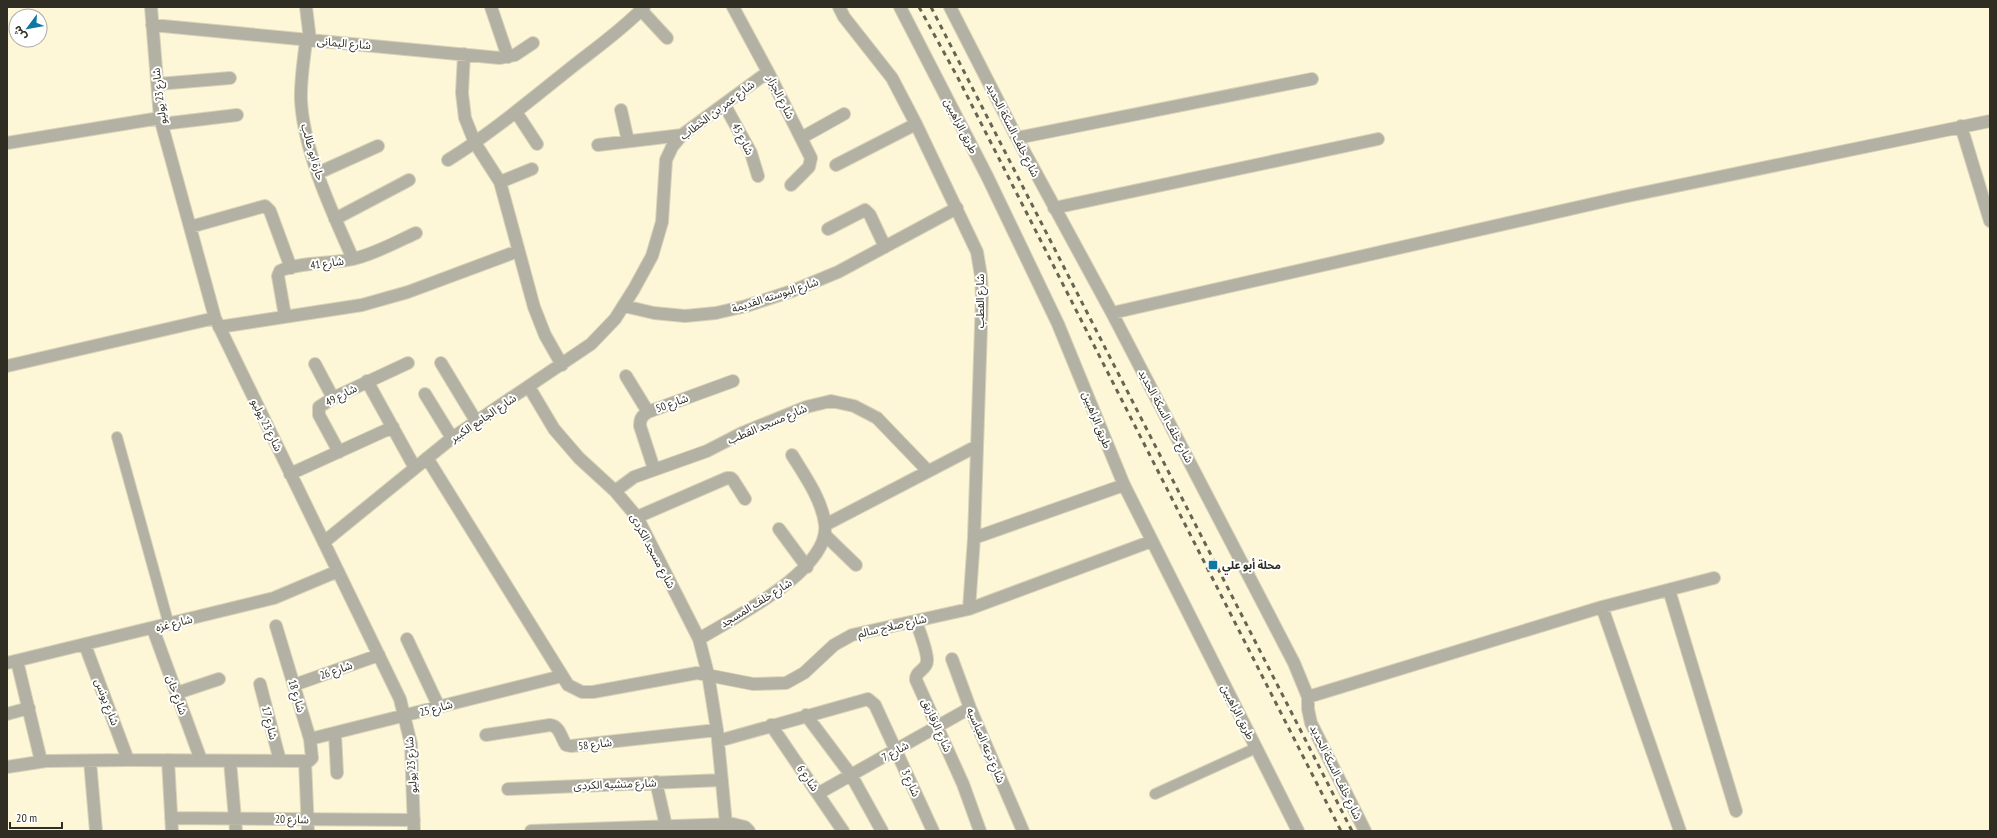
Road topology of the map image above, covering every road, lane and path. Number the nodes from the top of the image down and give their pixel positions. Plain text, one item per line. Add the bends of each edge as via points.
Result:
1 (151, 7) edge
2 (306, 7) edge
3 (491, 7) edge
4 (733, 7) edge
5 (839, 7) edge
6 (900, 7) edge
7 (950, 7) edge
8 (643, 9) edge
9 (152, 25) junction
10 (667, 38) dead end
11 (308, 40) junction
12 (533, 42) dead end
13 (464, 54) junction
14 (508, 57) junction
15 (768, 72) junction
16 (230, 78) dead end
17 (1312, 79) dead end
18 (158, 84) junction
19 (724, 104) junction
20 (621, 110) dead end
21 (516, 112) junction
22 (844, 114) dead end
23 (237, 115) dead end
24 (161, 121) junction
25 (1990, 121) edge
26 (916, 124) junction
27 (1961, 126) junction
28 (682, 135) junction
29 (801, 138) junction
30 (1017, 138) junction
31 (1378, 139) dead end
32 (628, 141) junction
33 (476, 143) junction
34 (7, 144) edge
35 (537, 144) dead end
36 (598, 145) dead end
37 (378, 146) dead end
38 (448, 160) dead end
39 (836, 165) dead end
40 (532, 169) dead end
41 (318, 173) junction
42 (758, 176) dead end
43 (409, 180) dead end
44 (500, 182) junction
45 (791, 185) dead end
46 (957, 208) junction
47 (1054, 208) junction
48 (335, 219) junction
49 (1990, 221) edge
50 (190, 227) junction
51 (828, 229) dead end
52 (416, 233) dead end
53 (885, 247) junction
54 (518, 251) junction
55 (353, 259) junction
56 (291, 268) junction
57 (634, 289) joint
58 (624, 306) junction
59 (1112, 313) junction
60 (284, 316) junction
61 (217, 322) junction
62 (408, 363) dead end
63 (441, 363) dead end
64 (315, 364) dead end
65 (562, 365) junction
66 (7, 366) edge
67 (626, 376) dead end
68 (733, 381) dead end
69 (367, 382) junction
70 (529, 387) junction
71 (425, 394) dead end
72 (333, 398) junction
73 (648, 412) junction
74 (476, 421) junction
75 (393, 427) junction
76 (117, 436) dead end
77 (452, 438) junction
78 (977, 446) junction
79 (339, 452) junction
80 (792, 456) dead end
81 (427, 458) junction
82 (415, 468) junction
83 (654, 469) junction
84 (928, 471) junction
85 (290, 474) junction
86 (1124, 485) junction
87 (615, 491) junction
88 (744, 499) dead end
89 (637, 517) junction
90 (779, 529) dead end
91 (825, 530) junction
92 (974, 538) junction
93 (1152, 541) junction
94 (324, 542) junction
95 (856, 565) dead end
96 (807, 566) junction
97 (338, 570) junction
98 (1714, 578) dead end
99 (1669, 590) junction
100 (1602, 607) junction
101 (970, 609) junction
102 (916, 621) junction
103 (169, 625) junction
104 (276, 626) dead end
105 (153, 629) junction
106 (407, 639) dead end
107 (699, 639) junction
108 (85, 645) junction
109 (379, 655) junction
110 (952, 659) dead end
111 (12, 662) edge
112 (708, 674) junction
113 (218, 679) dead end
114 (565, 680) junction
115 (260, 684) dead end
116 (294, 685) junction
117 (176, 693) junction
118 (1308, 696) junction
119 (439, 707) junction
120 (29, 708) junction
121 (970, 708) junction
122 (7, 714) edge
123 (806, 715) junction
124 (405, 716) junction
125 (771, 725) junction
126 (938, 726) junction
127 (335, 733) junction
128 (486, 735) dead end
129 (717, 735) junction
130 (310, 739) junction
131 (1256, 748) junction
132 (896, 750) junction
133 (90, 760) junction
134 (128, 760) junction
135 (168, 760) junction
136 (201, 760) junction
137 (41, 761) junction
138 (230, 761) junction
139 (280, 761) junction
140 (305, 761) junction
141 (7, 767) edge
142 (337, 773) dead end
143 (851, 775) junction
144 (722, 780) junction
145 (656, 782) junction
146 (508, 789) dead end
147 (819, 793) junction
148 (1156, 794) dead end
149 (1736, 811) dead end
150 (171, 818) junction
151 (726, 824) junction
152 (236, 825) edge
153 (308, 825) edge
154 (414, 826) edge
155 (666, 826) junction
156 (96, 831) edge
157 (172, 831) edge
158 (532, 831) edge
159 (553, 831) edge
160 (749, 831) edge
161 (843, 831) edge
162 (882, 831) edge
163 (933, 831) edge
164 (980, 831) edge
165 (1023, 831) edge
166 (1298, 831) edge
167 (1365, 831) edge
168 (1680, 831) edge

1 - 9 street, شارع 23 يوليو
2 - 11 street, حارة ابو طالب
3 - 14 street
4 - 15 street, شارع الجزار
5 - 26 street, شارع القطب via 892,78
6 - 86 street, طريق الراهبين via 987,176 1058,324
7 - 30 street, شارع خلف السكة الحديد
8 - 10 street
8 - 21 street
9 - 11 street, شارع اليمانى
9 - 18 street, شارع 23 يوليو
11 - 13 street, شارع اليمانى
11 - 41 street, حارة ابو طالب via 301,100 305,129
12 - 14 street
13 - 14 street, شارع اليمانى
13 - 33 street via 462,92 465,118
15 - 19 street, شارع عمر بن الخطاب
15 - 29 street, شارع الجزار
16 - 18 street
17 - 30 street
18 - 24 street, شارع 23 يوليو
19 - 28 street, شارع عمر بن الخطاب
19 - 42 street, شارع 45 via 751,154
20 - 32 street
21 - 33 street
21 - 35 street
22 - 29 street
23 - 24 street
24 - 34 street
24 - 50 street, شارع 23 يوليو
25 - 27 street
26 - 39 street
26 - 46 street, شارع القطب
27 - 49 street
27 - 59 street via 1623,197
28 - 32 street
28 - 57 street, شارع عمر بن الخطاب via 666,160 662,222 652,256
29 - 45 street, شارع الجزار via 811,163
30 - 47 street, شارع خلف السكة الحديد
31 - 47 street
32 - 36 street
33 - 38 street
33 - 44 street
37 - 41 street
40 - 44 street
41 - 48 street, حارة ابو طالب
43 - 48 street
44 - 54 street
46 - 53 street, شارع البوسته القديمة
46 - 78 street, شارع القطب via 977,252 981,276
47 - 59 street, شارع خلف السكة الحديد
48 - 55 street, حارة ابو طالب
50 - 56 street via 265,206 270,211
50 - 61 street, شارع 23 يوليو
51 - 53 street via 865,210 870,215
52 - 55 street, شارع 41
53 - 58 street, شارع البوسته القديمة via 838,272 792,291 716,313 685,316 654,313
54 - 60 street via 385,299 362,305
54 - 65 street via 534,307 545,335
55 - 56 street, شارع 41
56 - 60 street via 278,273
57 - 58 street, شارع الجامع الكبير
58 - 65 street, شارع الجامع الكبير via 591,344
59 - 118 street, شارع خلف السكة الحديد via 1294,663
60 - 61 street
61 - 66 street
61 - 85 street, شارع 23 يوليو
62 - 69 street, شارع 49
63 - 74 street
64 - 72 street
65 - 70 street, شارع الجامع الكبير
67 - 73 street
68 - 73 street, شارع 50
69 - 72 street, شارع 49
69 - 75 street
70 - 74 street, شارع الجامع الكبير
70 - 87 street, شارع مسجد الكردى via 554,429 579,458
71 - 77 street
72 - 79 street, شارع 49 via 322,404 318,411
73 - 83 street, شارع 50 via 640,420 640,426
74 - 77 street, شارع الجامع الكبير
75 - 79 street
75 - 82 street
76 - 103 lane
77 - 81 street, شارع الجامع الكبير
78 - 84 street
78 - 92 street, شارع القطب
79 - 85 street
80 - 91 street via 813,491 822,512
81 - 82 street, شارع الجامع الكبير
81 - 114 street
82 - 94 street, شارع الجامع الكبير
83 - 84 street, شارع مسجد القطب via 707,451 742,432 806,407 831,401 854,406 877,418
83 - 87 street, شارع مسجد القطب via 634,477
84 - 91 street
85 - 94 street, شارع 23 يوليو
86 - 92 street
86 - 93 street, طريق الراهبين
87 - 89 street, شارع مسجد الكردى
88 - 89 street via 733,480 727,478
89 - 107 street, شارع مسجد الكردى
90 - 96 street
91 - 95 street
91 - 96 street, شارع خلف المسجد via 819,550
92 - 101 street, شارع القطب
93 - 101 street, شارع صلاح سالم
93 - 131 street, طريق الراهبين
94 - 97 street, شارع 23 يوليو
96 - 107 street, شارع خلف المسجد via 778,590
97 - 103 street, شارع غزه via 274,598
97 - 109 street, شارع 23 يوليو
98 - 99 street
99 - 100 street
99 - 149 street
100 - 118 street
100 - 168 street
101 - 102 street, شارع صلاح سالم
102 - 112 street, شارع صلاح سالم via 852,635 834,645 804,673 786,683 753,684
102 - 126 street, شارع الزقازيق via 928,660 916,680
103 - 105 street, شارع غزه
104 - 116 street, شارع 18
105 - 108 street, شارع غزه
105 - 117 street, شارع خان
106 - 119 street
107 - 112 street, شارع مسجد الكردى
108 - 111 street, شارع غزه
108 - 134 street, شارع يونس
109 - 116 street, شارع 26
109 - 124 street, شارع 23 يوليو via 400,699
110 - 121 street, شارع ترعه العباسيه
111 - 120 street
112 - 114 street, شارع صلاح سالم via 697,673 593,692 582,692
112 - 129 street, شارع مسجد الكردى
113 - 117 street
114 - 119 street, شارع 25
115 - 139 street, شارع 17
116 - 130 street, شارع 18
117 - 136 street, شارع خان
118 - 167 street, شارع خلف السكة الحديد via 1311,723
119 - 124 street, شارع 25
120 - 122 street
120 - 137 street
121 - 126 street, شارع 7
121 - 165 street, شارع ترعه العباسيه
123 - 125 street
123 - 132 street, شارع 3 via 868,699 874,705
123 - 143 street
124 - 127 street, شارع 25
124 - 154 street, شارع 23 يوليو via 411,744
125 - 129 street
125 - 147 street, شارع 6
126 - 132 street, شارع 7
126 - 164 street, شارع الزقازيق
127 - 130 street, شارع 25
127 - 142 street
128 - 129 street, شارع 58 via 554,725 566,745 571,746
129 - 144 street, شارع مسجد الكردى
130 - 140 street, شارع 18 via 312,758
131 - 148 lane
131 - 166 street, طريق الراهبين
132 - 143 street, شارع 7
132 - 163 street, شارع 3
133 - 134 street
133 - 137 street
133 - 156 street
134 - 135 street
135 - 136 street
135 - 150 street
136 - 138 street
137 - 141 street
138 - 139 street
138 - 152 street
139 - 140 street
140 - 153 street
143 - 147 street, شارع 7
143 - 162 street
144 - 145 street, شارع منشيه الكردى
144 - 151 street, شارع مسجد الكردى
145 - 146 street, شارع منشيه الكردى
145 - 155 street
147 - 161 street, شارع 6
150 - 152 street, شارع 20
150 - 157 street
151 - 155 street
151 - 160 street via 739,825
152 - 153 street, شارع 20
153 - 154 street, شارع 20
155 - 159 street
158 - 159 street

